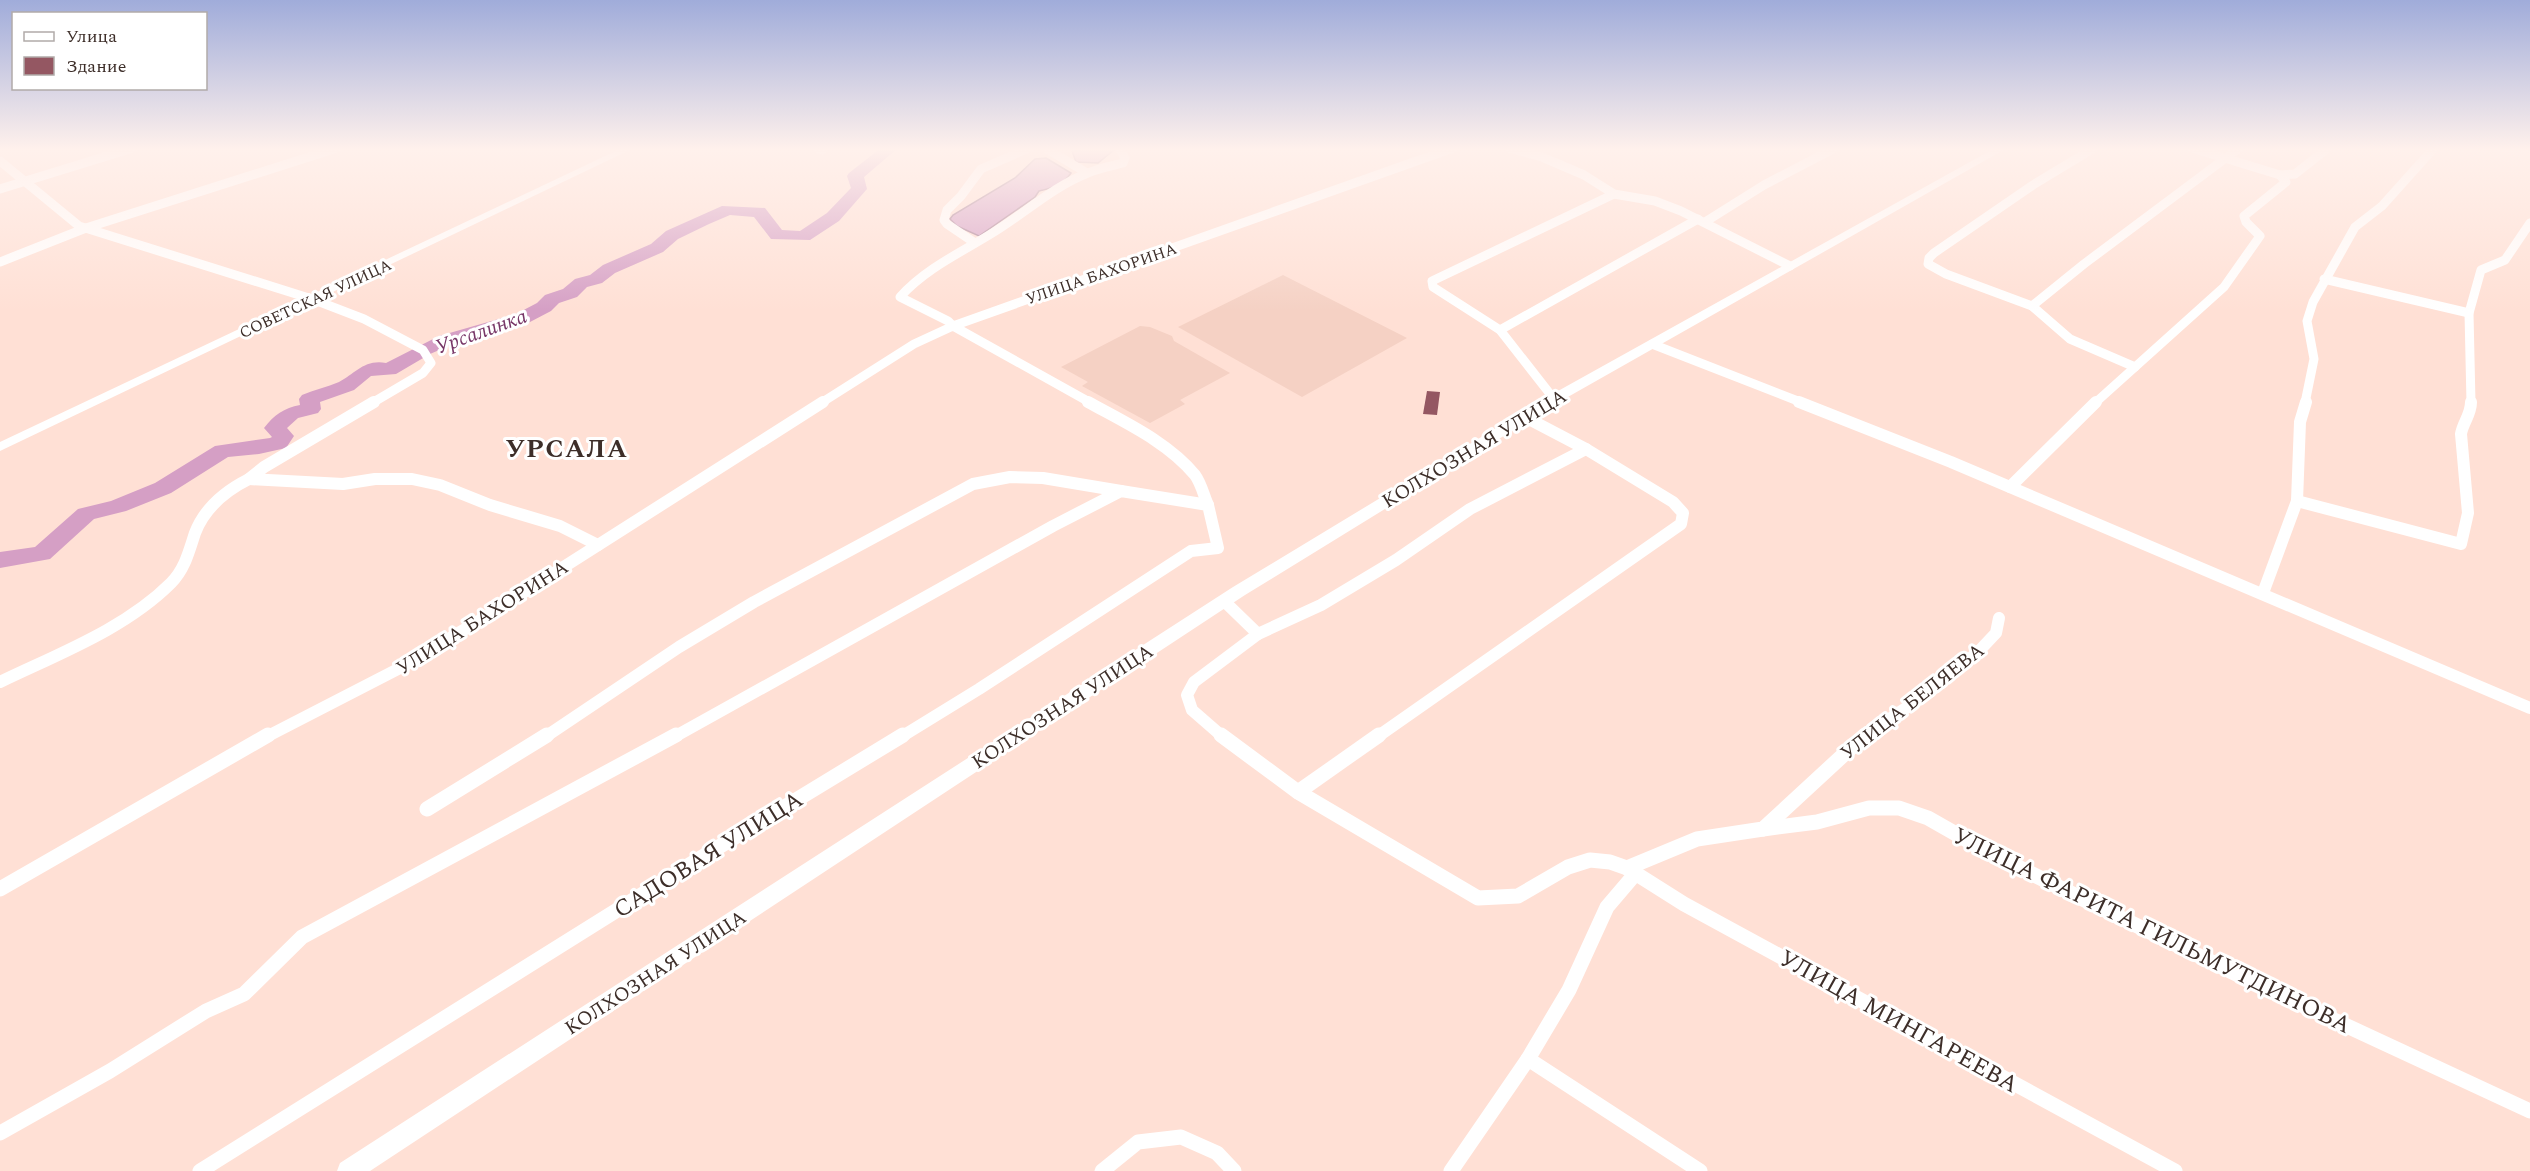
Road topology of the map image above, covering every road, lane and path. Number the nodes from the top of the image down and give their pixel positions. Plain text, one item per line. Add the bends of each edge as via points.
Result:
1 (52, 203) edge
2 (166, 203) edge
3 (514, 203) edge
4 (955, 203) edge
5 (1040, 203) edge
6 (1299, 203) edge
7 (1596, 203) edge
8 (1659, 203) edge
9 (1733, 203) edge
10 (1904, 203) edge
11 (2007, 203) edge
12 (2165, 203) edge
13 (2260, 203) edge
14 (2385, 203) edge
15 (1702, 220) junction
16 (2530, 223) edge
17 (86, 228) junction
18 (975, 243) junction
19 (0, 262) edge
20 (1790, 266) junction
21 (2324, 279) junction
22 (312, 299) junction
23 (2032, 306) junction
24 (2469, 313) junction
25 (953, 326) junction
26 (1500, 330) junction
27 (1652, 344) junction
28 (2134, 367) junction
29 (1554, 399) junction
30 (1525, 417) junction
31 (0, 447) edge
32 (1586, 449) junction
33 (249, 479) junction
34 (2010, 487) junction
35 (1121, 491) junction
36 (2297, 501) junction
37 (1208, 505) junction
38 (598, 545) junction
39 (2263, 593) junction
40 (1224, 601) junction
41 (1999, 618) dead end
42 (1258, 634) junction
43 (0, 682) edge
44 (2530, 708) edge
45 (1298, 792) junction
46 (427, 809) dead end
47 (1763, 828) junction
48 (1631, 870) junction
49 (0, 889) edge
50 (1528, 1059) junction
51 (2530, 1111) edge
52 (0, 1133) edge
53 (200, 1171) edge
54 (349, 1171) edge
55 (1102, 1171) edge
56 (1234, 1171) edge
57 (1451, 1171) edge
58 (1700, 1171) edge
59 (2175, 1171) edge

1 - 17 street
2 - 17 street
3 - 22 street, СОВЕТСКАЯ УЛИЦА
4 - 18 street via 944,220
5 - 18 street
6 - 25 street, УЛИЦА БАХОРИНА
7 - 26 street via 1432,281 1433,287
8 - 15 street
9 - 15 street
10 - 20 main road, КОЛХОЗНАЯ УЛИЦА
11 - 23 street via 1934,253 1928,264
12 - 23 street
13 - 28 street via 2244,216 2260,236 2243,263 2224,287
14 - 21 street via 2355,227
15 - 20 street
15 - 26 street
16 - 24 street via 2505,260 2481,270
17 - 19 street
17 - 22 street
18 - 25 street via 910,286 900,297
20 - 27 main road, КОЛХОЗНАЯ УЛИЦА
21 - 24 street
21 - 36 street via 2307,321 2314,359 2300,422
22 - 31 street, СОВЕТСКАЯ УЛИЦА
22 - 33 street via 404,338 423,350 432,363 423,373
23 - 28 street via 2070,339
24 - 36 street via 2471,413 2461,434 2468,513 2461,544
25 - 37 street via 1136,429 1176,456 1196,477
25 - 38 street, УЛИЦА БАХОРИНА via 914,344
26 - 29 street
27 - 29 main road, КОЛХОЗНАЯ УЛИЦА
27 - 34 street
28 - 34 street
29 - 30 main road, КОЛХОЗНАЯ УЛИЦА
30 - 32 street
30 - 40 main road, КОЛХОЗНАЯ УЛИЦА
32 - 42 street, УЛИЦА МИНГАРЕЕВА via 1470,509 1396,560 1321,604
32 - 45 street via 1673,502 1683,513 1681,524
33 - 38 street via 343,484 412,479 560,526
33 - 43 street via 219,497 203,517 186,562 174,581 99,633
34 - 39 street
35 - 37 street
35 - 46 street via 1043,478 1010,477 973,484 679,647 578,716
35 - 52 street via 302,937 244,994 206,1011
36 - 39 street
37 - 53 street, САДОВАЯ УЛИЦА via 1218,548 1191,551 979,689
38 - 49 street, УЛИЦА БАХОРИНА via 400,668 286,725
39 - 44 street
40 - 42 street
40 - 54 main road, КОЛХОЗНАЯ УЛИЦА
41 - 47 street, УЛИЦА БЕЛЯЕВА via 1996,633 1979,651 1931,691 1864,736
42 - 45 street, УЛИЦА МИНГАРЕЕВА via 1194,682 1187,695 1192,710 1240,751
45 - 48 street, УЛИЦА МИНГАРЕЕВА via 1478,898 1518,896 1568,867 1590,860
47 - 48 street via 1697,839
47 - 51 street, УЛИЦА ФАРИТА ГИЛЬМУТДИНОВА via 1817,822 1869,808 1899,808 1928,818 2200,957
48 - 50 street via 1607,907 1569,990
48 - 59 street, УЛИЦА МИНГАРЕЕВА via 1684,904
50 - 57 street
50 - 58 street
55 - 56 street via 1138,1142 1181,1137 1217,1153

